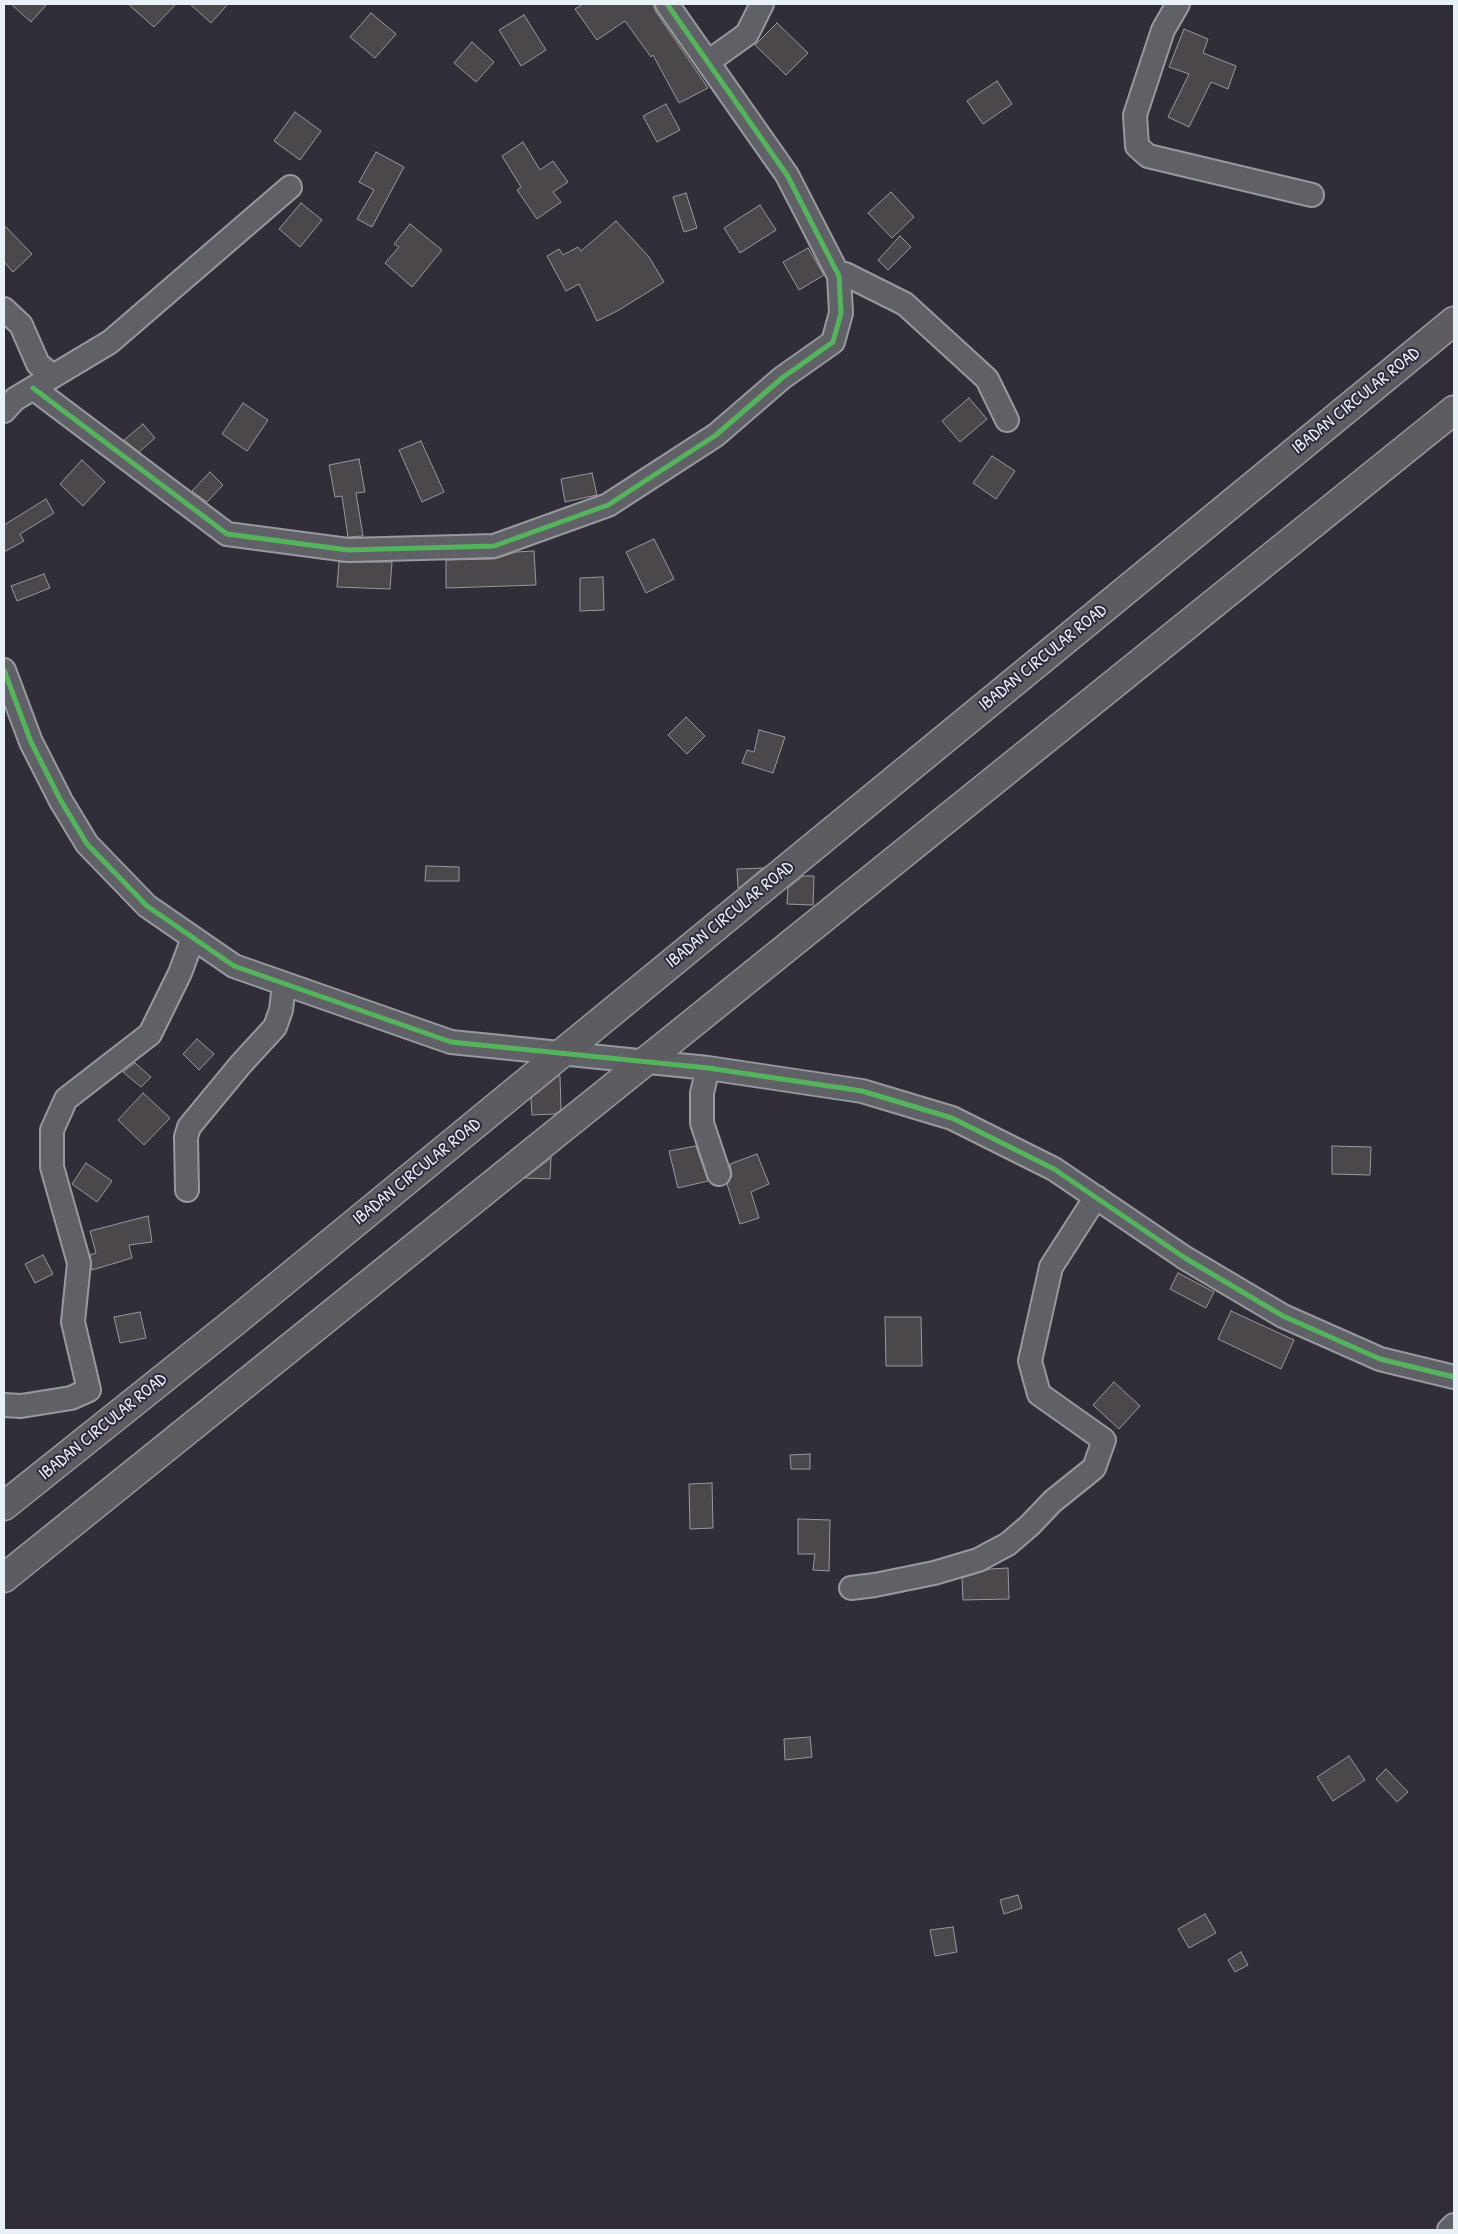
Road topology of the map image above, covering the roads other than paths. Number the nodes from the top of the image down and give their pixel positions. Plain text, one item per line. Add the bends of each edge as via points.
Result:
1 (667, 4) edge
2 (762, 4) edge
3 (1178, 4) edge
4 (708, 62) junction
5 (290, 187) dead end
6 (1312, 195) dead end
7 (839, 276) junction
8 (4, 309) edge
9 (1454, 321) edge
10 (54, 376) junction
11 (33, 388) junction
12 (1454, 410) edge
13 (4, 411) edge
14 (1007, 420) dead end
15 (4, 670) edge
16 (193, 938) junction
17 (284, 984) junction
18 (708, 1068) junction
19 (719, 1174) dead end
20 (186, 1190) dead end
21 (1096, 1197) junction
22 (1454, 1377) edge
23 (4, 1405) edge
24 (4, 1506) edge
25 (4, 1578) edge
26 (851, 1588) dead end
27 (1454, 2225) edge
28 (1449, 2230) edge

1 - 4 street
2 - 4 street via 747,34
3 - 6 street via 1163,30 1134,114 1137,146 1148,156
4 - 7 street via 787,175
5 - 10 street via 110,342
7 - 11 street via 841,313 833,342 782,378 716,435 608,505 494,546 348,550 226,534
7 - 14 street via 846,274 905,304 987,379
8 - 10 street via 21,326 38,364
9 - 24 highway, IBADAN CIRCULAR ROAD via 238,1319
10 - 11 street
11 - 13 street via 15,399
12 - 25 highway
15 - 16 street via 31,742 87,844 147,906
16 - 17 street via 234,966
16 - 23 street via 150,1034 66,1099 52,1130 52,1167 79,1263 73,1322 89,1390 71,1398 20,1406
17 - 18 street via 450,1042
17 - 20 street via 282,1010 275,1027 189,1127 186,1137
18 - 19 street via 702,1093 702,1123
18 - 21 street via 862,1092 952,1118 1054,1169
21 - 22 street via 1185,1258 1284,1316 1380,1359
21 - 26 street via 1051,1267 1030,1361 1039,1394 1104,1440 1094,1468 1008,1544 978,1560 934,1573
27 - 28 street

